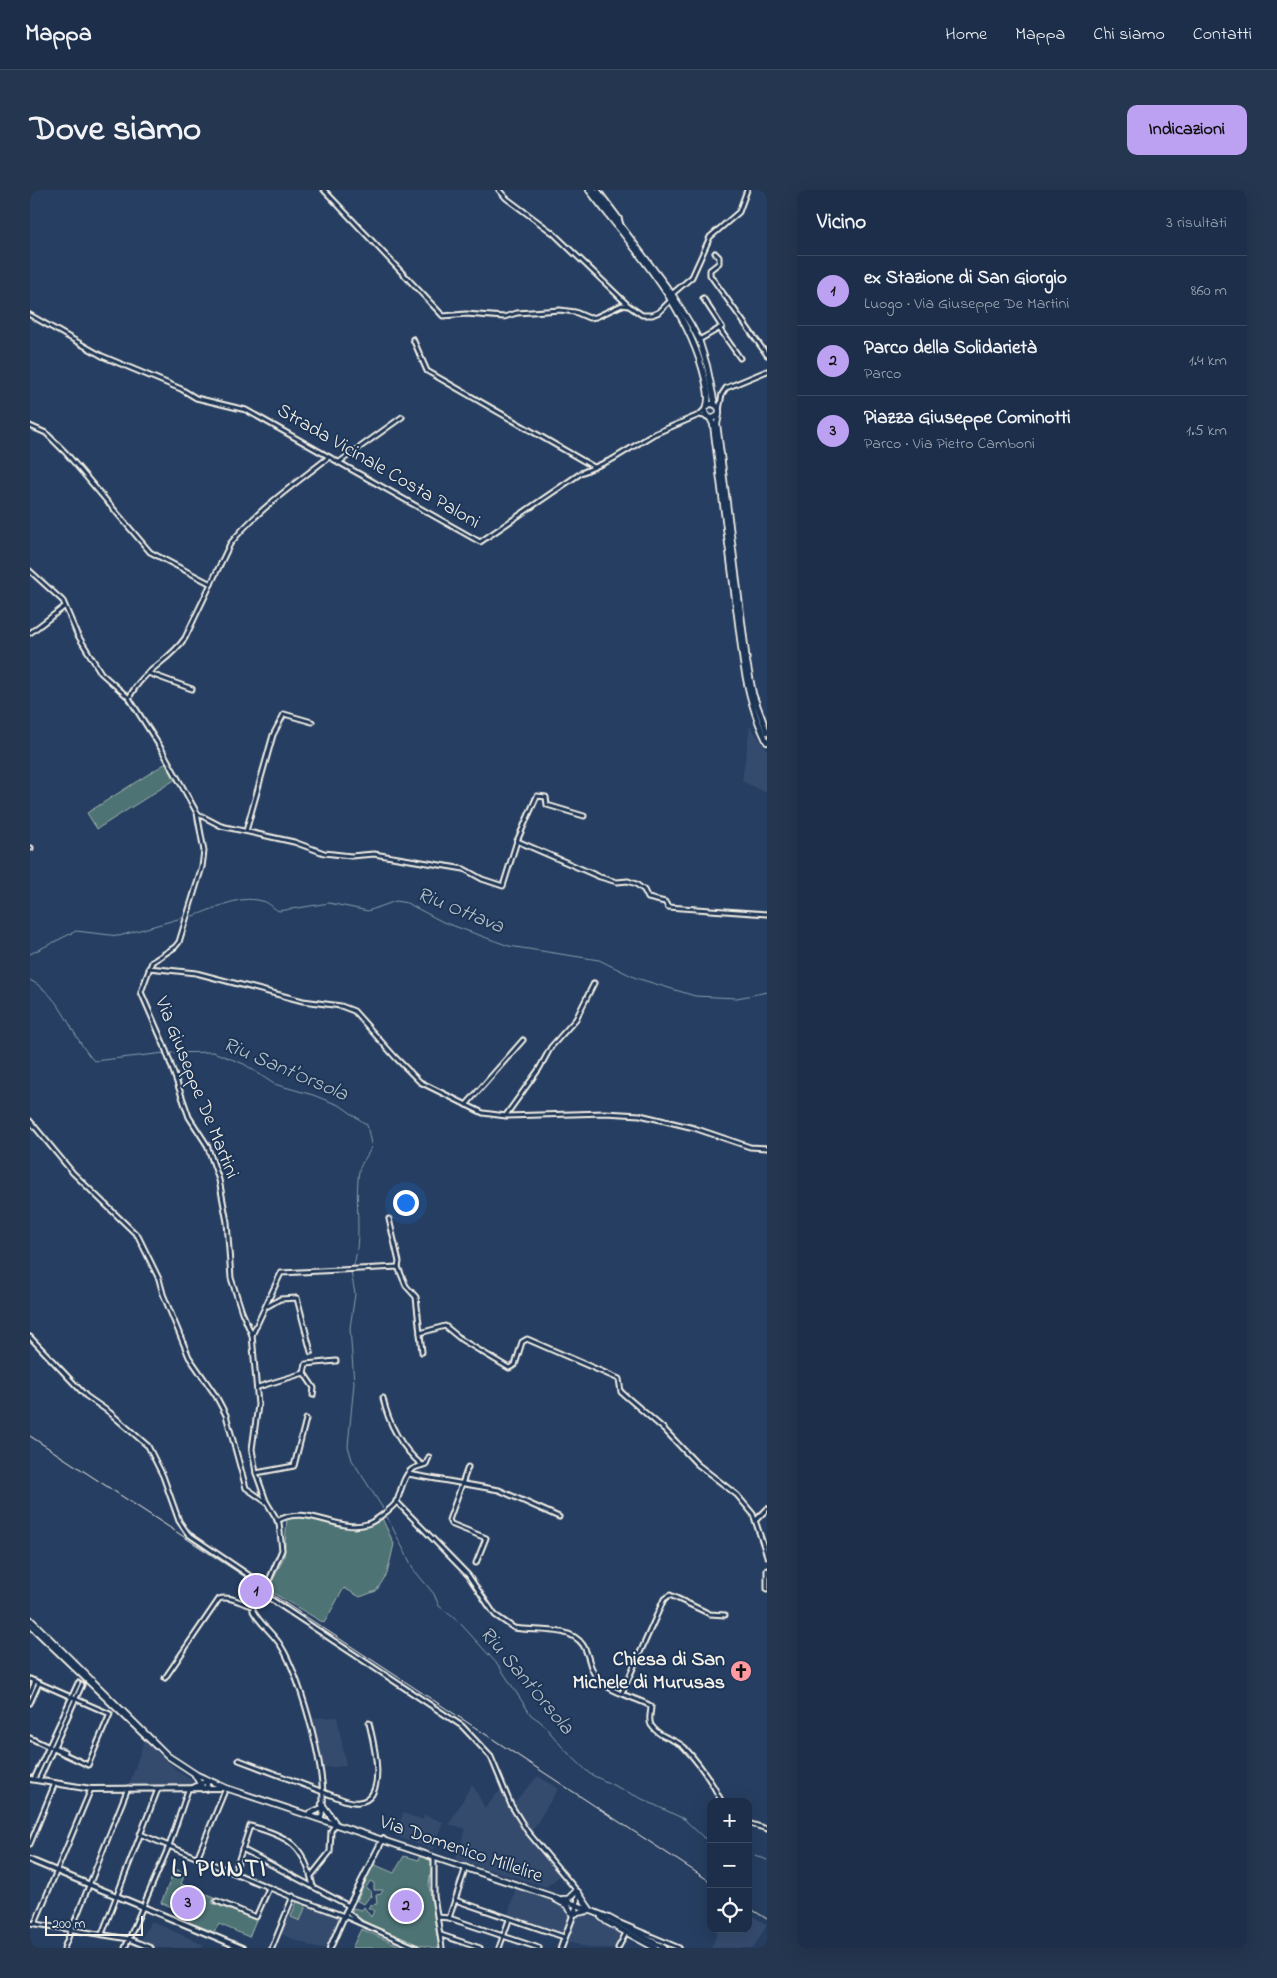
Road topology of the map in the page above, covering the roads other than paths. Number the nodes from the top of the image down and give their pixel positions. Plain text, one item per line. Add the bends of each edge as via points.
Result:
1 (324, 190) edge
2 (499, 190) edge
3 (589, 190) edge
4 (594, 190) edge
5 (598, 190) edge
6 (747, 190) edge
7 (622, 228) junction
8 (715, 253) dead end
9 (672, 297) junction
10 (703, 298) dead end
11 (629, 306) junction
12 (30, 315) edge
13 (719, 328) junction
14 (413, 339) dead end
15 (700, 340) junction
16 (767, 355) edge
17 (740, 358) dead end
18 (767, 371) edge
19 (715, 404) junction
20 (706, 407) junction
21 (719, 412) junction
22 (699, 415) junction
23 (402, 417) dead end
24 (709, 418) junction
25 (30, 426) edge
26 (329, 457) junction
27 (338, 462) junction
28 (594, 467) junction
29 (30, 571) edge
30 (211, 584) junction
31 (64, 607) junction
32 (30, 633) edge
33 (147, 673) junction
34 (192, 689) dead end
35 (129, 698) junction
36 (312, 722) dead end
37 (767, 732) edge
38 (767, 742) edge
39 (197, 813) junction
40 (584, 816) dead end
41 (246, 831) junction
42 (517, 841) junction
43 (767, 914) edge
44 (149, 968) junction
45 (594, 983) dead end
46 (523, 1040) dead end
47 (466, 1105) junction
48 (506, 1116) junction
49 (30, 1121) edge
50 (767, 1148) edge
51 (389, 1219) dead end
52 (398, 1267) junction
53 (267, 1307) junction
54 (420, 1333) junction
55 (252, 1335) junction
56 (30, 1337) edge
57 (311, 1352) dead end
58 (422, 1352) dead end
59 (336, 1361) dead end
60 (304, 1373) junction
61 (258, 1387) junction
62 (313, 1395) dead end
63 (384, 1398) dead end
64 (306, 1419) dead end
65 (429, 1457) dead end
66 (422, 1465) junction
67 (468, 1467) dead end
68 (256, 1472) junction
69 (408, 1474) junction
70 (462, 1485) junction
71 (396, 1501) junction
72 (267, 1502) junction
73 (767, 1509) edge
74 (559, 1517) dead end
75 (756, 1520) junction
76 (277, 1521) junction
77 (767, 1556) edge
78 (476, 1564) dead end
79 (767, 1570) edge
80 (265, 1586) junction
81 (767, 1588) edge
82 (260, 1592) junction
83 (253, 1606) junction
84 (725, 1616) dead end
85 (30, 1619) edge
86 (30, 1625) edge
87 (165, 1678) dead end
88 (30, 1679) edge
89 (37, 1682) junction
90 (80, 1684) dead end
91 (30, 1693) edge
92 (622, 1693) junction
93 (74, 1698) junction
94 (30, 1703) edge
95 (369, 1723) dead end
96 (30, 1737) edge
97 (49, 1746) junction
98 (54, 1748) junction
99 (161, 1749) junction
100 (239, 1760) dead end
101 (195, 1773) junction
102 (32, 1779) edge
103 (39, 1780) junction
104 (208, 1780) junction
105 (55, 1783) junction
106 (199, 1785) junction
107 (129, 1788) junction
108 (226, 1788) junction
109 (91, 1789) junction
110 (158, 1789) junction
111 (205, 1789) junction
112 (188, 1790) junction
113 (322, 1791) junction
114 (720, 1798) edge
115 (322, 1806) junction
116 (308, 1814) junction
117 (322, 1818) junction
118 (338, 1824) junction
119 (752, 1824) edge
120 (767, 1828) edge
121 (140, 1834) junction
122 (383, 1840) junction
123 (30, 1844) edge
124 (169, 1846) junction
125 (242, 1849) junction
126 (434, 1857) junction
127 (197, 1858) junction
128 (30, 1860) edge
129 (466, 1868) junction
130 (58, 1871) junction
131 (235, 1872) junction
132 (310, 1876) junction
133 (90, 1886) junction
134 (313, 1886) junction
135 (269, 1888) junction
136 (577, 1891) junction
137 (546, 1894) junction
138 (293, 1896) junction
139 (115, 1897) junction
140 (562, 1899) junction
141 (455, 1900) junction
142 (218, 1901) dead end
143 (577, 1904) junction
144 (349, 1906) junction
145 (143, 1908) junction
146 (346, 1911) junction
147 (592, 1912) junction
148 (572, 1914) junction
149 (344, 1916) junction
150 (600, 1916) junction
151 (438, 1917) junction
152 (449, 1918) junction
153 (509, 1920) junction
154 (30, 1923) edge
155 (35, 1923) junction
156 (619, 1924) junction
157 (363, 1926) junction
158 (72, 1929) junction
159 (627, 1932) junction
160 (102, 1934) junction
161 (440, 1935) junction
162 (504, 1936) junction
163 (564, 1937) junction
164 (129, 1939) junction
165 (64, 1948) edge
166 (125, 1948) edge
167 (151, 1948) edge
168 (242, 1948) edge
169 (272, 1948) edge
170 (330, 1948) edge
171 (417, 1948) edge
172 (442, 1948) edge
173 (480, 1948) edge
174 (499, 1948) edge
175 (539, 1948) edge
176 (561, 1948) edge
177 (618, 1948) edge
178 (655, 1948) edge
179 (664, 1948) edge
180 (679, 1948) edge

1 - 11 street via 443,316 504,317 560,310 596,317 622,305
2 - 11 street via 553,233
3 - 9 main road
4 - 7 main road
5 - 7 street via 619,218
6 - 9 street via 739,212 710,237 692,277
7 - 9 main road
8 - 16 street via 719,263 710,270 710,275
9 - 11 street via 652,315 642,315
9 - 15 main road
9 - 20 main road via 694,343 709,397
10 - 13 street via 722,327
12 - 26 street, Strada Vicinale Costa Paloni via 102,356 196,398 246,410
13 - 15 street
13 - 17 street
14 - 28 street via 426,371
15 - 19 main road
18 - 21 street via 726,388
19 - 20 main road
19 - 21 main road
20 - 22 street, Strada Vicinale Costa Paloni
20 - 24 main road
21 - 24 main road
21 - 37 main road via 717,424 747,662 753,694
22 - 24 street
22 - 28 street, Strada Vicinale Costa Paloni via 654,434
23 - 27 street
24 - 38 main road via 713,424 744,671 756,721
25 - 30 street via 46,434 66,453 150,552
26 - 27 street, Strada Vicinale Costa Paloni
26 - 30 street via 244,526 230,544
27 - 28 street, Strada Vicinale Costa Paloni via 480,542
29 - 31 street via 63,601
30 - 33 street via 180,646
31 - 32 street
31 - 35 street via 101,673
33 - 34 street
33 - 35 street
35 - 39 street
36 - 41 street via 284,714 270,744
39 - 41 street via 212,822
39 - 44 street via 204,851 190,910 175,947 152,962
40 - 42 street via 547,805 546,797 538,796
41 - 42 street via 324,853 374,854 464,869 503,886
42 - 43 street via 600,876 636,884 648,898 665,902 668,907
44 - 47 street via 196,973 354,1011 420,1082
44 - 55 street, Via Giuseppe De Martini via 141,992 189,1117 207,1145 219,1180 232,1278
45 - 48 street via 576,1019 551,1047
46 - 47 street
47 - 48 street via 483,1113
48 - 50 street via 640,1114 750,1147
49 - 72 street via 73,1173 138,1236 159,1279 189,1356 226,1415 246,1488
51 - 52 street
52 - 53 street via 281,1273
52 - 54 street via 406,1286 416,1297
53 - 55 street
53 - 57 street via 280,1299 297,1298
54 - 58 street
54 - 75 street via 445,1326 509,1368 515,1365 522,1342 527,1339 619,1378 621,1392 664,1429 697,1464 737,1495
55 - 61 street, Via Giuseppe De Martini
56 - 80 street via 86,1396 148,1446 179,1521 188,1534
59 - 60 street via 306,1364
60 - 61 street
60 - 62 street via 314,1388
61 - 68 street, Via Giuseppe De Martini via 252,1449
63 - 66 street via 389,1420 412,1457
64 - 68 street via 294,1466
65 - 66 street
66 - 69 street
67 - 70 street
68 - 72 street, Via Giuseppe De Martini
69 - 70 street
69 - 71 street
70 - 74 street via 499,1490
70 - 78 street via 449,1520 451,1524 486,1538
71 - 76 street via 370,1523 358,1526 300,1515 285,1516
71 - 92 street via 468,1575 495,1615 514,1628 573,1635 583,1645 599,1680
72 - 76 street, Via Giuseppe De Martini
73 - 75 street
75 - 77 street
76 - 80 street, Via Giuseppe De Martini via 282,1550
79 - 81 street
80 - 82 street, Via Giuseppe De Martini
82 - 83 street, Via Giuseppe De Martini
82 - 136 street via 462,1726 491,1757 511,1805
83 - 87 street via 226,1597 219,1599
83 - 113 street via 257,1618 282,1646 307,1708 313,1726
84 - 92 street via 710,1614 670,1595 664,1599
85 - 99 main road
86 - 99 main road
88 - 89 street
89 - 91 street
89 - 93 street
89 - 94 street
90 - 93 street
92 - 114 street via 651,1706 649,1720 656,1732 684,1747
93 - 97 street
93 - 98 street
93 - 98 street via 110,1714 88,1764
95 - 113 street via 377,1764 376,1784 371,1796 361,1802 344,1800
96 - 97 street
97 - 98 street
97 - 102 street
98 - 103 street
99 - 101 main road, Via Domenico Millelire
100 - 113 street
101 - 104 main road, Via Domenico Millelire
101 - 106 main road
102 - 103 street
103 - 105 street
104 - 106 street
104 - 108 main road, Via Domenico Millelire
104 - 111 street
105 - 109 street
105 - 123 street
106 - 111 main road
106 - 112 street
107 - 109 street
107 - 110 street
107 - 133 street
108 - 111 street
108 - 116 main road, Via Domenico Millelire
108 - 127 street
109 - 130 street
110 - 112 street
110 - 121 street
111 - 112 street
112 - 124 street
113 - 115 street
115 - 116 main road
115 - 117 street
115 - 118 main road
116 - 117 main road, Via Domenico Millelire
117 - 118 main road, Via Domenico Millelire
118 - 122 main road, Via Domenico Millelire
118 - 132 street via 331,1831 330,1852
119 - 120 street
121 - 124 street
121 - 139 street
122 - 126 main road, Via Domenico Millelire
122 - 144 street
124 - 127 street
124 - 145 street
125 - 131 street
125 - 132 street via 250,1826 290,1840 301,1852
125 - 134 street
126 - 129 main road, Via Domenico Millelire
126 - 151 street via 432,1878
127 - 131 street
128 - 130 street
129 - 137 main road, Via Domenico Millelire
129 - 141 street
130 - 133 street
130 - 155 street
131 - 135 street
132 - 134 street
133 - 139 street
133 - 158 street
134 - 144 street
135 - 138 street
135 - 142 street via 256,1917
136 - 140 main road
136 - 143 street
136 - 147 main road
137 - 140 main road, Via Domenico Millelire
137 - 148 main road via 568,1906
138 - 149 street
138 - 169 street
139 - 145 street
139 - 160 street
140 - 143 main road, Via Domenico Millelire
141 - 152 street
141 - 153 street
143 - 147 main road, Via Domenico Millelire
143 - 148 street
144 - 146 street
145 - 164 street
145 - 168 street
146 - 149 street
146 - 157 street
147 - 148 main road via 580,1910
147 - 150 main road, Via Domenico Millelire
148 - 163 street
149 - 157 street
149 - 170 street
150 - 156 main road
150 - 159 main road
151 - 152 street
151 - 161 street
152 - 162 street
153 - 162 street
153 - 163 street
154 - 155 street
155 - 158 street
156 - 179 main road
156 - 180 street via 621,1922
157 - 171 street
158 - 160 street
158 - 165 street
159 - 177 street
159 - 178 main road
160 - 164 street
161 - 172 street
161 - 173 street
162 - 174 street
162 - 175 street
163 - 176 street
164 - 166 street
164 - 167 street

